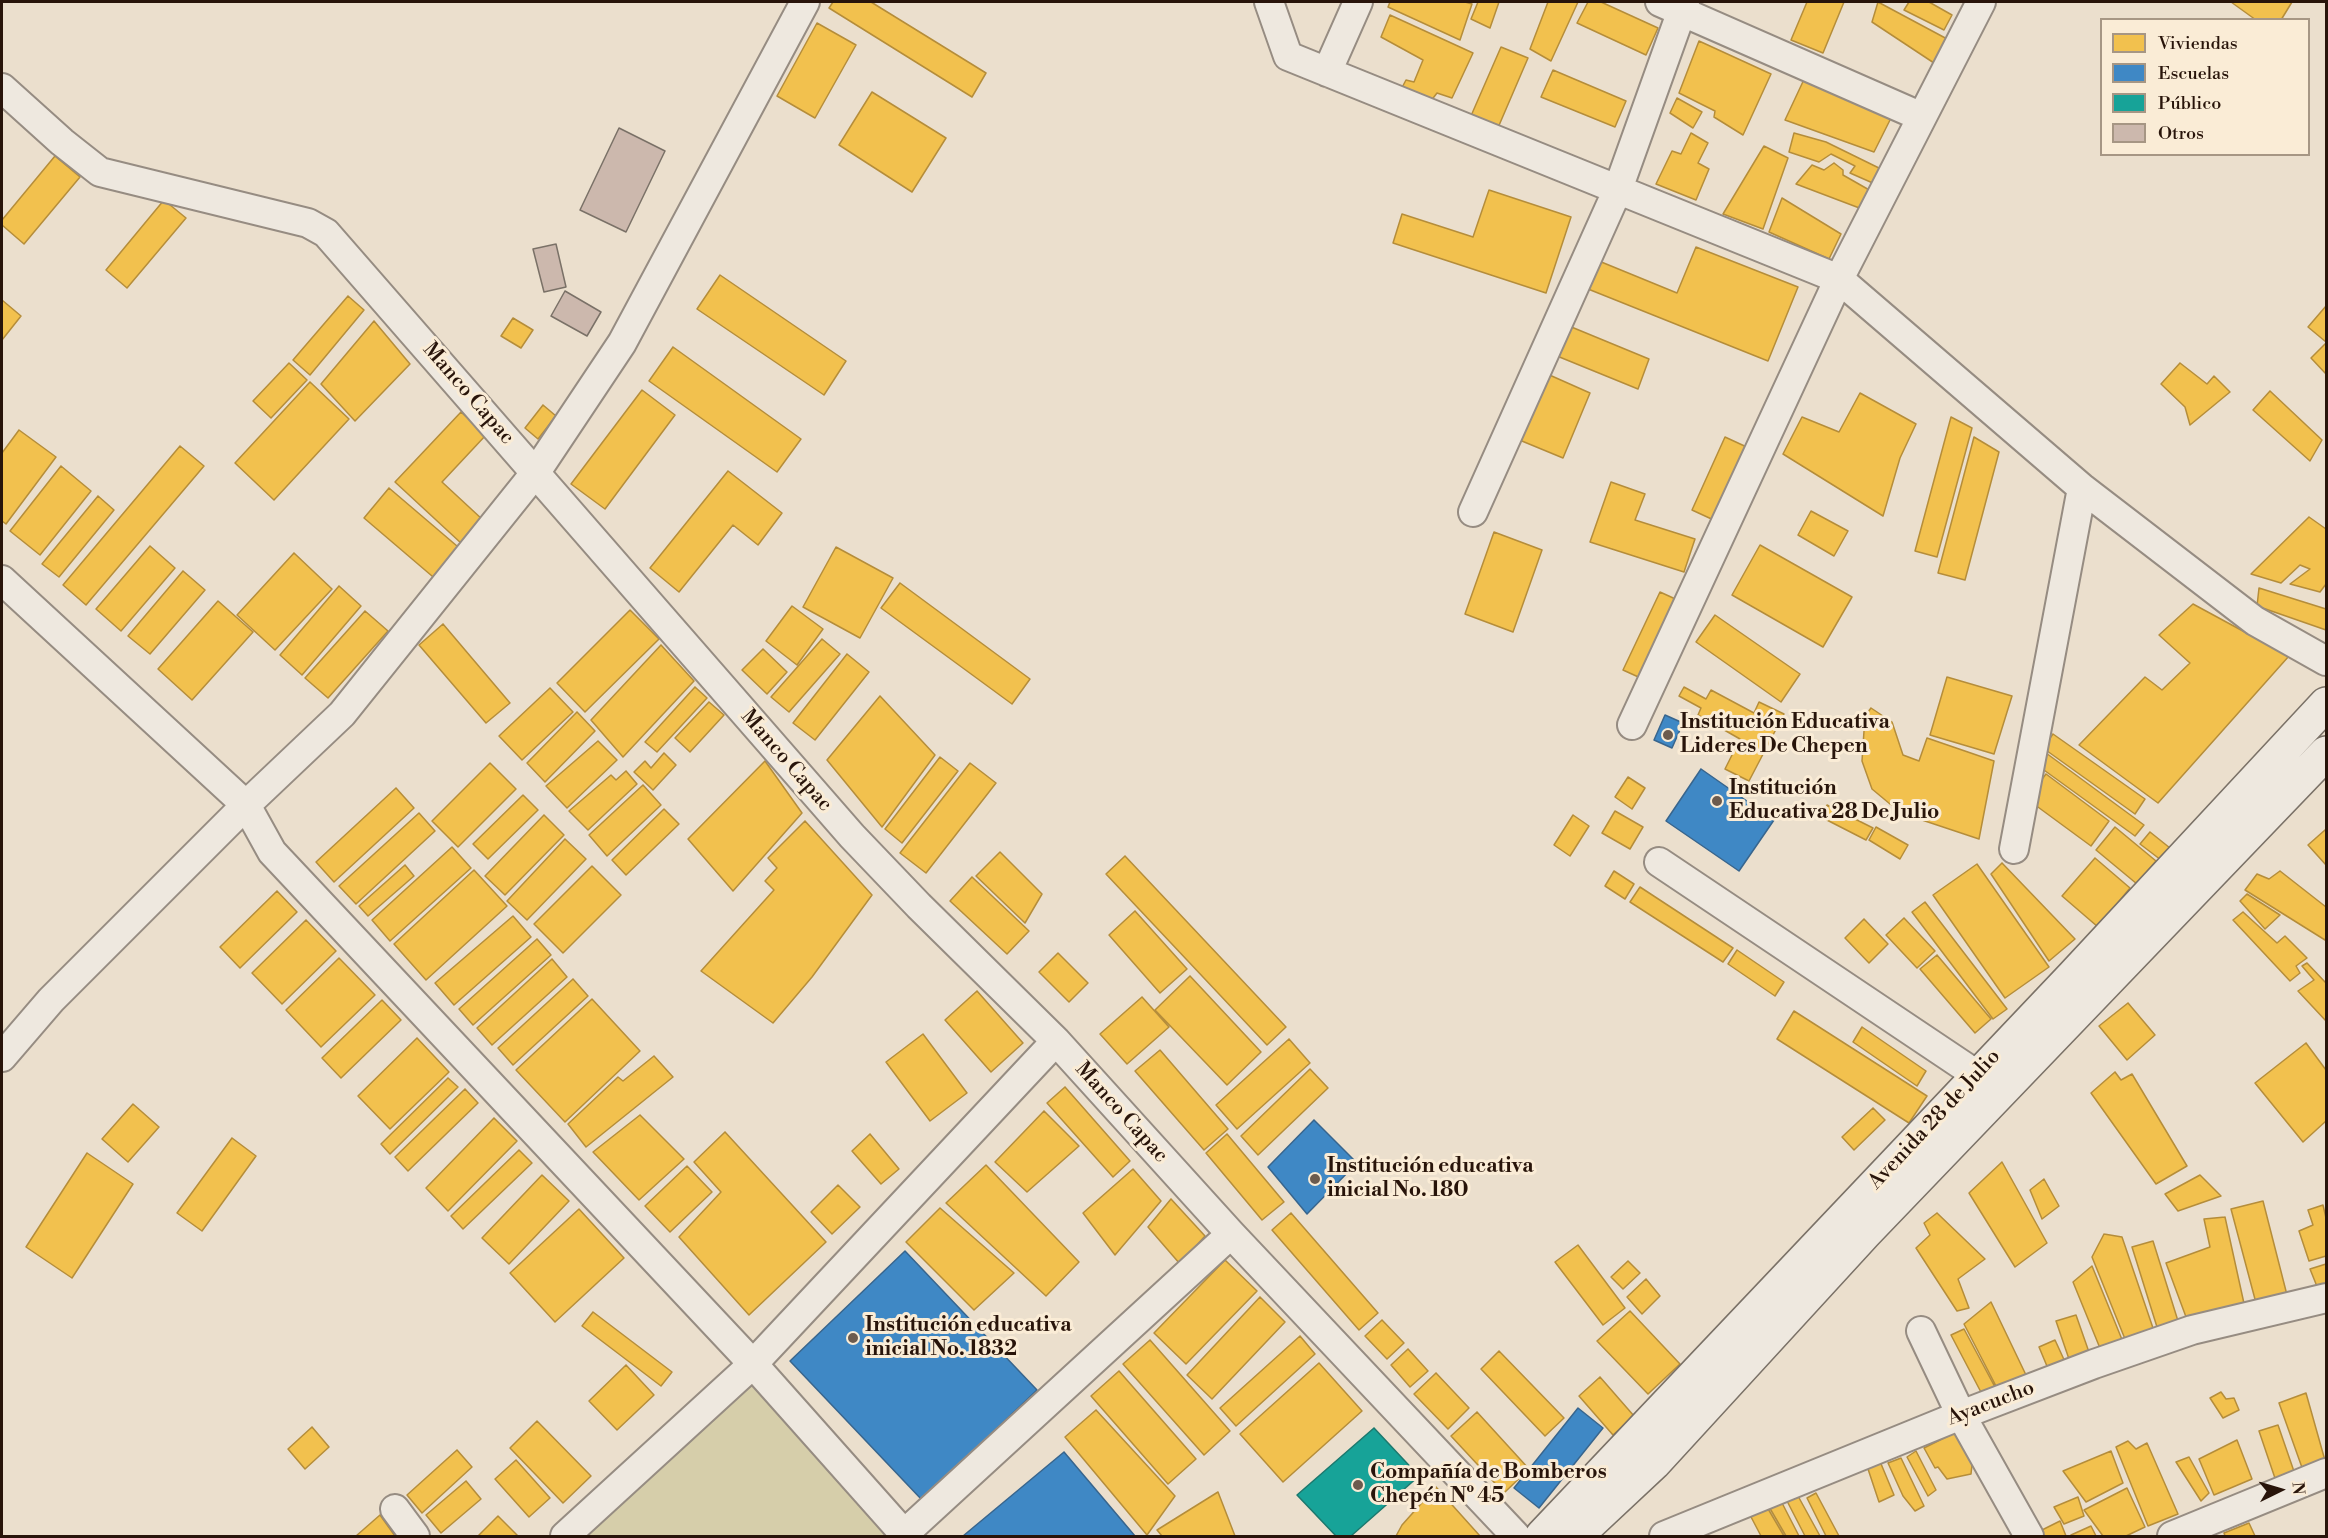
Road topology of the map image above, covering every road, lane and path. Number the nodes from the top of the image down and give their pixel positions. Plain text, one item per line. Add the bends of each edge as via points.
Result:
1 (805, 2) edge
2 (1269, 2) edge
3 (1358, 2) edge
4 (1981, 2) edge
5 (1675, 4) edge
6 (1327, 72) junction
7 (2, 88) edge
8 (1922, 117) junction
9 (1618, 189) junction
10 (1839, 279) junction
11 (536, 472) junction
12 (2082, 488) junction
13 (1473, 512) dead end
14 (2, 580) edge
15 (2326, 661) edge
16 (2326, 704) edge
17 (1632, 725) dead end
18 (2326, 753) edge
19 (246, 805) junction
20 (2014, 849) dead end
21 (1659, 862) dead end
22 (2084, 985) junction
23 (1056, 1041) junction
24 (2, 1057) edge
25 (1977, 1075) junction
26 (1855, 1224) junction
27 (1231, 1234) junction
28 (2326, 1298) edge
29 (1921, 1330) dead end
30 (753, 1364) junction
31 (1961, 1415) junction
32 (2326, 1473) edge
33 (395, 1509) dead end
34 (905, 1535) edge
35 (415, 1536) edge
36 (565, 1536) edge
37 (1516, 1536) edge
38 (1542, 1536) edge
39 (1576, 1536) edge
40 (1664, 1536) edge
41 (2029, 1536) edge
42 (2172, 1536) edge

1 - 11 street via 622,343
2 - 6 street via 1288,56
3 - 6 street
4 - 8 street
5 - 8 street
5 - 9 street
6 - 9 street
7 - 11 street, Manco Capac via 100,172 308,224 326,233
8 - 10 street
9 - 10 street
9 - 13 street
10 - 12 street
10 - 17 street
11 - 19 street via 342,714
11 - 23 street, Manco Capac via 852,836
12 - 15 street via 2255,621
12 - 20 street
14 - 19 street
16 - 22 street, Avenida 28 de Julio
18 - 22 street, Avenida 28 de Julio
19 - 24 street via 51,1000
19 - 30 street via 272,852
21 - 25 street
22 - 25 street, Avenida 28 de Julio
22 - 26 street, Avenida 28 de Julio
23 - 27 street, Manco Capac
23 - 30 street
25 - 26 street, Avenida 28 de Julio
26 - 38 street, Avenida 28 de Julio
26 - 39 street, Avenida 28 de Julio via 1654,1463
27 - 34 street
27 - 37 street, Manco Capac
28 - 31 street, Ayacucho via 2192,1330
29 - 31 street
30 - 34 street
30 - 36 street
31 - 40 street, Ayacucho
31 - 41 street
32 - 42 street
33 - 35 street

